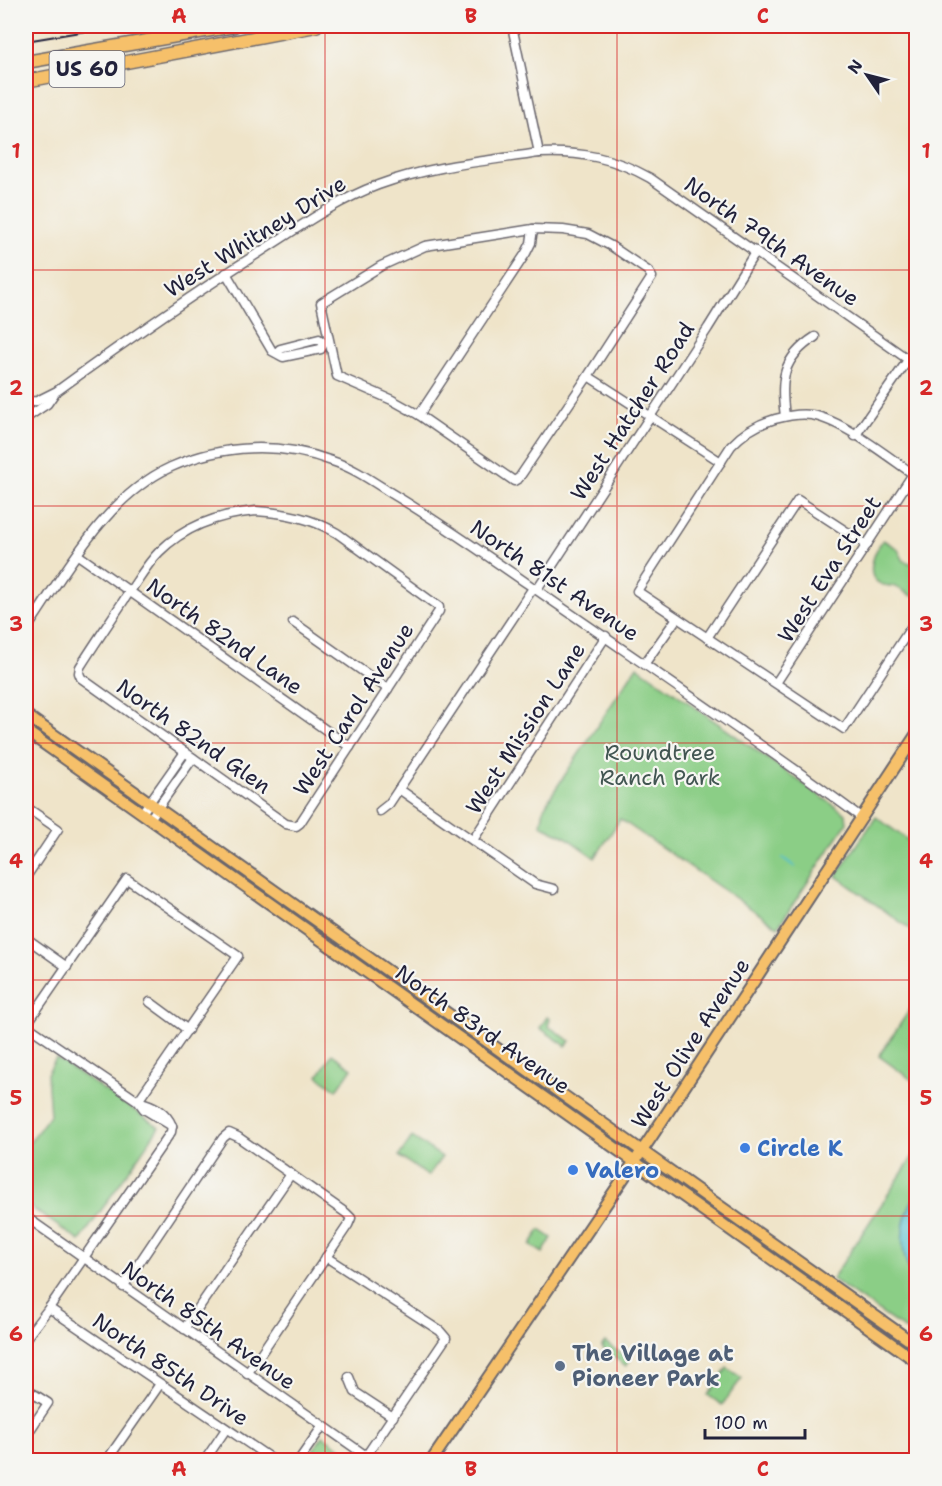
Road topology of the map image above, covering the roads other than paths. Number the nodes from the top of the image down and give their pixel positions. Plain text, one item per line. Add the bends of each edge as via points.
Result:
1 (234, 26) edge
2 (316, 26) edge
3 (512, 26) edge
4 (26, 62) edge
5 (26, 81) edge
6 (539, 153) junction
7 (602, 157) joint
8 (533, 229) junction
9 (756, 251) junction
10 (226, 273) junction
11 (815, 337) dead end
12 (327, 342) junction
13 (912, 362) edge
14 (588, 376) junction
15 (57, 392) junction
16 (26, 402) edge
17 (419, 415) junction
18 (650, 415) junction
19 (785, 416) junction
20 (26, 418) edge
21 (855, 436) junction
22 (721, 462) junction
23 (915, 475) edge
24 (867, 545) junction
25 (78, 555) junction
26 (535, 588) junction
27 (130, 591) junction
28 (677, 618) junction
29 (916, 620) edge
30 (293, 622) dead end
31 (26, 630) edge
32 (606, 636) junction
33 (707, 638) junction
34 (645, 663) junction
35 (776, 683) junction
36 (388, 689) junction
37 (26, 715) edge
38 (26, 731) edge
39 (916, 735) edge
40 (350, 747) junction
41 (185, 752) junction
42 (193, 758) junction
43 (399, 789) junction
44 (153, 805) junction
45 (26, 807) edge
46 (380, 811) dead end
47 (146, 816) junction
48 (862, 818) junction
49 (292, 825) joint
50 (473, 840) junction
51 (26, 878) edge
52 (554, 889) dead end
53 (26, 938) edge
54 (67, 967) junction
55 (150, 1002) dead end
56 (26, 1025) edge
57 (188, 1030) junction
58 (498, 1049) junction
59 (491, 1059) junction
60 (138, 1101) junction
61 (643, 1150) junction
62 (636, 1161) junction
63 (291, 1174) junction
64 (26, 1217) edge
65 (83, 1257) junction
66 (326, 1257) junction
67 (818, 1275) junction
68 (810, 1285) junction
69 (123, 1287) junction
70 (49, 1308) junction
71 (184, 1329) junction
72 (26, 1338) edge
73 (916, 1345) edge
74 (916, 1361) edge
75 (247, 1374) junction
76 (349, 1377) dead end
77 (160, 1383) junction
78 (26, 1389) edge
79 (393, 1417) junction
80 (322, 1427) junction
81 (226, 1429) junction
82 (26, 1436) edge
83 (369, 1458) edge
84 (107, 1461) edge
85 (205, 1461) edge
86 (273, 1461) edge
87 (299, 1461) edge
88 (432, 1461) edge

1 - 4 highway, US 60
2 - 5 highway, US 60
3 - 6 street
6 - 7 street, West Whitney Drive
6 - 10 street, West Whitney Drive via 425,171 378,185 331,207
7 - 9 street, North 79th Avenue via 660,183
8 - 12 street via 425,246 381,266 321,303
8 - 14 street via 588,234 621,252 652,278
8 - 17 street via 526,253
9 - 13 street, North 79th Avenue
9 - 18 street, West Hatcher Road
10 - 12 street via 276,353 283,357 300,354 321,349
10 - 15 street, West Whitney Drive
11 - 19 street via 793,356 783,374
12 - 17 street via 337,376
13 - 21 street
14 - 17 street via 514,481
14 - 18 street
15 - 16 street, West Whitney Drive
15 - 20 street, West Whitney Drive
18 - 22 street
18 - 26 street, West Hatcher Road
19 - 21 street via 810,415
19 - 22 street via 744,434
21 - 23 street
22 - 28 street via 637,591
23 - 24 street, West Eva Street
24 - 33 street via 798,500
24 - 35 street, West Eva Street
25 - 26 street, North 81st Avenue via 107,515 156,475 227,450 266,448 335,461 367,477
25 - 27 street, North 82nd Lane
25 - 31 street, North 81st Avenue
26 - 32 street, North 81st Avenue
26 - 43 street, West Hatcher Road
27 - 36 street, West Carol Avenue via 159,552 187,531 227,514 284,513 320,524 439,607
27 - 40 street, North 82nd Lane
27 - 41 street, North 82nd Glen via 79,673
28 - 33 street
28 - 34 street
29 - 35 street via 844,729
30 - 36 street
32 - 34 street, North 81st Avenue
32 - 50 street, West Mission Lane
33 - 35 street
34 - 48 street, North 81st Avenue
36 - 40 street, West Carol Avenue
37 - 44 main road, North 83rd Avenue
38 - 47 main road, North 83rd Avenue
39 - 48 main road, West Olive Avenue
40 - 49 street, West Carol Avenue via 300,823
41 - 42 street, North 82nd Glen
41 - 44 street
42 - 44 street
42 - 49 street, North 82nd Glen
43 - 46 street, West Hatcher Road
43 - 50 street
44 - 47 street
44 - 58 main road, North 83rd Avenue
45 - 51 street via 58,829
47 - 59 main road, North 83rd Avenue
48 - 61 main road, West Olive Avenue
50 - 52 street via 535,884
53 - 54 street
54 - 56 street
54 - 57 street via 127,879 238,956
55 - 57 street
56 - 60 street
57 - 60 street
58 - 59 main road
58 - 61 main road, North 83rd Avenue
59 - 62 main road, North 83rd Avenue
60 - 65 street via 151,1104 166,1115 171,1132
61 - 62 main road, West Olive Avenue
61 - 67 main road, North 83rd Avenue
62 - 68 main road, North 83rd Avenue
62 - 88 main road, West Olive Avenue
63 - 66 street via 351,1218
63 - 69 street via 238,1137 229,1134 223,1138
63 - 71 street
64 - 65 street, North 85th Avenue
65 - 69 street, North 85th Avenue
65 - 70 street
66 - 75 street
66 - 79 street via 446,1338
67 - 68 main road
67 - 73 main road, North 83rd Avenue
68 - 74 main road, North 83rd Avenue
69 - 71 street, North 85th Avenue
70 - 72 street
70 - 77 street, North 85th Drive
71 - 75 street, North 85th Avenue
75 - 80 street, North 85th Avenue
76 - 79 street via 356,1392
77 - 81 street, North 85th Drive
77 - 84 street
78 - 82 street via 48,1403
79 - 83 street
80 - 83 street, North 85th Avenue
80 - 87 street
81 - 85 street
81 - 86 street, North 85th Drive

